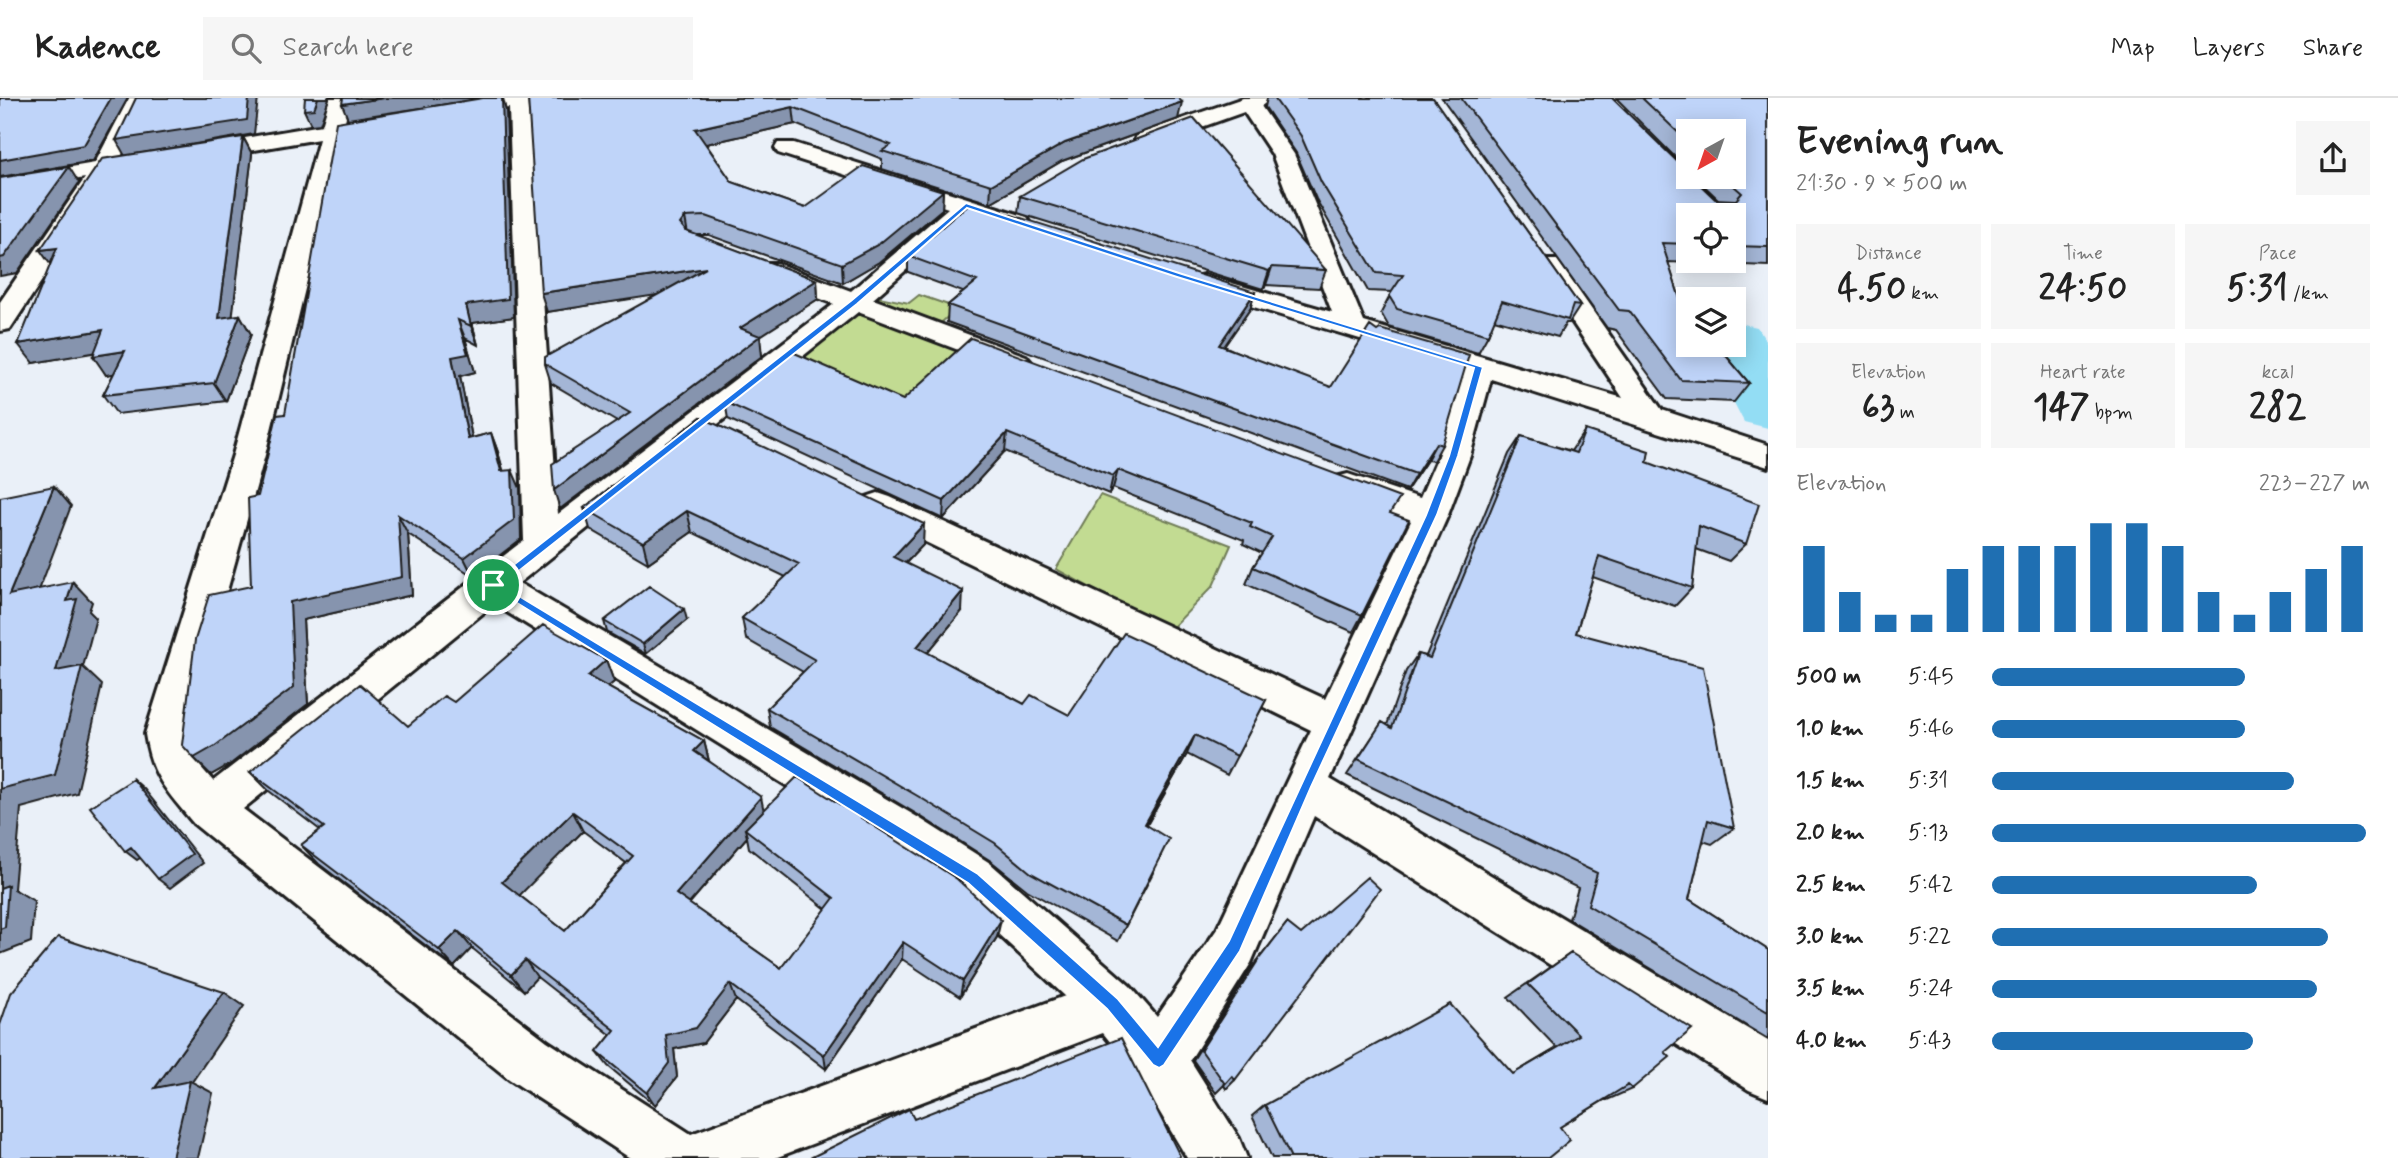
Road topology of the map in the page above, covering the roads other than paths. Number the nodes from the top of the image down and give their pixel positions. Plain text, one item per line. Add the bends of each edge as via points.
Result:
1 (139, 98) edge
2 (519, 99) edge
3 (1256, 100) edge
4 (337, 113) edge
5 (426, 115) edge
6 (373, 123) edge
7 (1126, 146) edge
8 (786, 148) dead end
9 (104, 168) junction
10 (0, 186) edge
11 (992, 207) junction
12 (1047, 232) edge
13 (1536, 248) edge
14 (738, 257) edge
15 (1180, 276) edge
16 (855, 302) junction
17 (0, 323) edge
18 (1352, 328) junction
19 (1479, 367) junction
20 (1038, 370) edge
21 (1651, 417) junction
22 (700, 421) junction
23 (738, 439) edge
24 (1758, 453) edge
25 (1326, 477) edge
26 (850, 492) edge
27 (1432, 515) junction
28 (542, 545) junction
29 (493, 585) junction
30 (1335, 722) junction
31 (1305, 787) junction
32 (210, 810) junction
33 (1112, 1004) junction
34 (1159, 1060) junction
35 (1768, 1071) edge
36 (677, 1158) edge
37 (701, 1158) edge
38 (1219, 1158) edge

1 - 9 street
2 - 5 street
2 - 28 street
3 - 7 street
3 - 18 street via 1283,154
4 - 6 street
4 - 9 street
4 - 32 street via 249,455 166,734 171,763
8 - 11 street
9 - 10 street
9 - 17 street
11 - 12 street
11 - 16 street
13 - 21 street
14 - 16 street
15 - 18 street
16 - 20 street
16 - 22 street
18 - 19 street
19 - 21 street
19 - 27 street
21 - 24 street
22 - 23 street
22 - 28 street
25 - 27 street
26 - 30 street
27 - 30 street
28 - 29 street
29 - 32 street
29 - 33 street via 973,878
30 - 31 street
31 - 34 street via 1234,946
31 - 35 street
32 - 36 street via 528,1060
33 - 34 street
33 - 37 street
34 - 38 street

